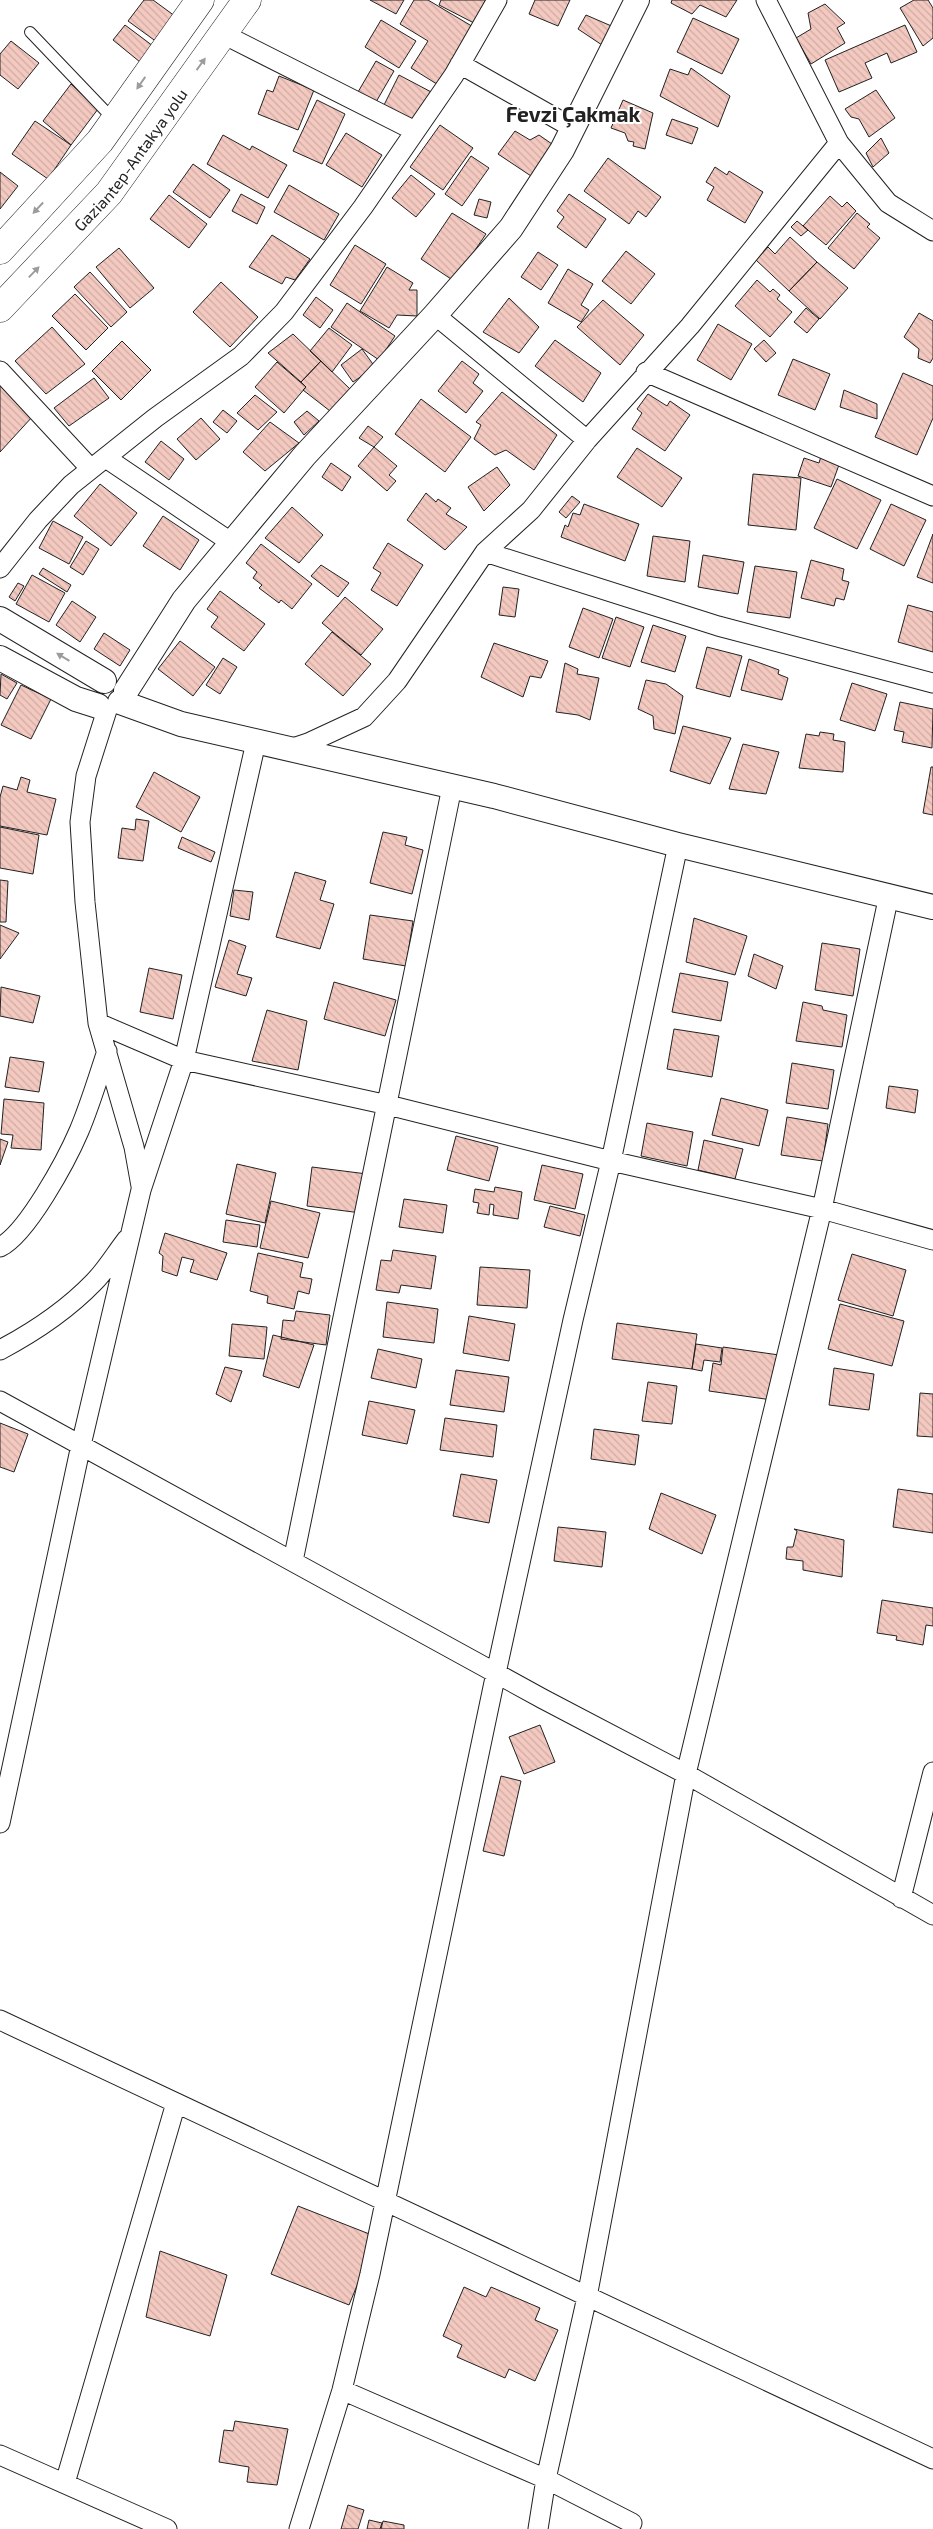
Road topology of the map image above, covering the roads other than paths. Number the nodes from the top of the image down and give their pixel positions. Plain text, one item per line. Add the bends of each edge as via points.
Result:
1 (200, 0) edge
2 (247, 0) edge
3 (497, 0) edge
4 (637, 0) edge
5 (766, 0) edge
6 (30, 32) dead end
7 (223, 34) junction
8 (460, 64) junction
9 (114, 121) junction
10 (573, 128) junction
11 (415, 131) junction
12 (839, 143) junction
13 (933, 231) edge
14 (0, 250) edge
15 (0, 308) edge
16 (434, 315) junction
17 (0, 371) edge
18 (646, 372) junction
19 (588, 440) junction
20 (106, 458) junction
21 (91, 469) junction
22 (933, 496) edge
23 (232, 543) junction
24 (485, 552) junction
25 (0, 568) edge
26 (0, 619) edge
27 (0, 658) edge
28 (933, 683) edge
29 (113, 702) junction
30 (256, 742) junction
31 (293, 748) junction
32 (452, 787) junction
33 (678, 845) junction
34 (889, 895) junction
35 (933, 907) edge
36 (98, 1024) junction
37 (107, 1051) junction
38 (184, 1060) junction
39 (388, 1105) junction
40 (611, 1161) junction
41 (141, 1190) junction
42 (822, 1209) junction
43 (132, 1232) junction
44 (933, 1240) edge
45 (0, 1247) edge
46 (0, 1350) edge
47 (0, 1401) edge
48 (81, 1445) junction
49 (293, 1561) junction
50 (496, 1673) junction
51 (6, 1762) edge
52 (933, 1772) edge
53 (686, 1774) junction
54 (0, 1823) edge
55 (901, 1898) junction
56 (933, 1915) edge
57 (0, 2020) edge
58 (176, 2103) junction
59 (386, 2202) junction
60 (587, 2297) junction
61 (342, 2390) junction
62 (0, 2455) edge
63 (933, 2459) edge
64 (546, 2479) junction
65 (65, 2483) junction
66 (632, 2523) dead end
67 (167, 2529) edge
68 (299, 2529) edge
69 (538, 2529) edge

1 -> 9 main road, Gaziantep-Antakya yolu
2 - 7 main road, Gaziantep-Antakya yolu
3 - 8 street
4 - 10 street
5 - 12 street
6 - 9 lane
7 - 11 street
15 -> 7 main road, Gaziantep-Antakya yolu via 109,193
8 - 10 street
8 - 11 street
9 -> 14 main road, Gaziantep-Antakya yolu via 100,141
10 - 16 street via 511,228
11 - 20 street via 284,312 242,356 155,418
12 - 13 street via 888,203
12 - 18 street via 690,326
16 - 19 street
16 - 23 street via 305,455
17 - 21 street
18 - 19 street
18 - 22 street
19 - 24 street via 531,510
20 - 21 street
20 - 23 street
21 - 25 street via 71,484
23 - 29 street via 184,600
24 - 28 street via 718,626
24 - 31 street via 397,681 364,717
29 -> 26 street via 112,682 104,682
27 - 29 street via 76,699
29 - 30 street via 181,724
29 - 36 street via 86,776 80,822
30 - 31 street
30 - 38 street
31 - 32 street
32 - 33 street
32 - 39 street
33 - 34 street
33 - 40 street
34 - 35 street
34 - 42 street
36 - 37 street
36 - 38 street
37 - 41 street via 134,1147
37 - 45 street via 79,1132 57,1173 29,1220
38 - 39 street
38 - 41 street
39 - 40 street
39 - 49 street
40 - 42 street
40 - 50 street
41 - 43 street
42 - 44 street
42 - 53 street
43 - 46 street via 95,1282 26,1336
43 - 48 street
47 - 48 street
48 - 49 street
48 - 51 street
49 - 50 street
50 - 53 street
50 - 59 street
51 - 54 street
52 - 55 street
53 - 55 street
53 - 60 street
55 - 56 street
57 - 58 street
58 - 59 street
58 - 65 street
59 - 60 street
59 - 61 street
60 - 63 street
60 - 64 street
61 - 64 street
61 - 68 street
62 - 65 street
64 - 66 street
64 - 69 street
65 - 67 street

